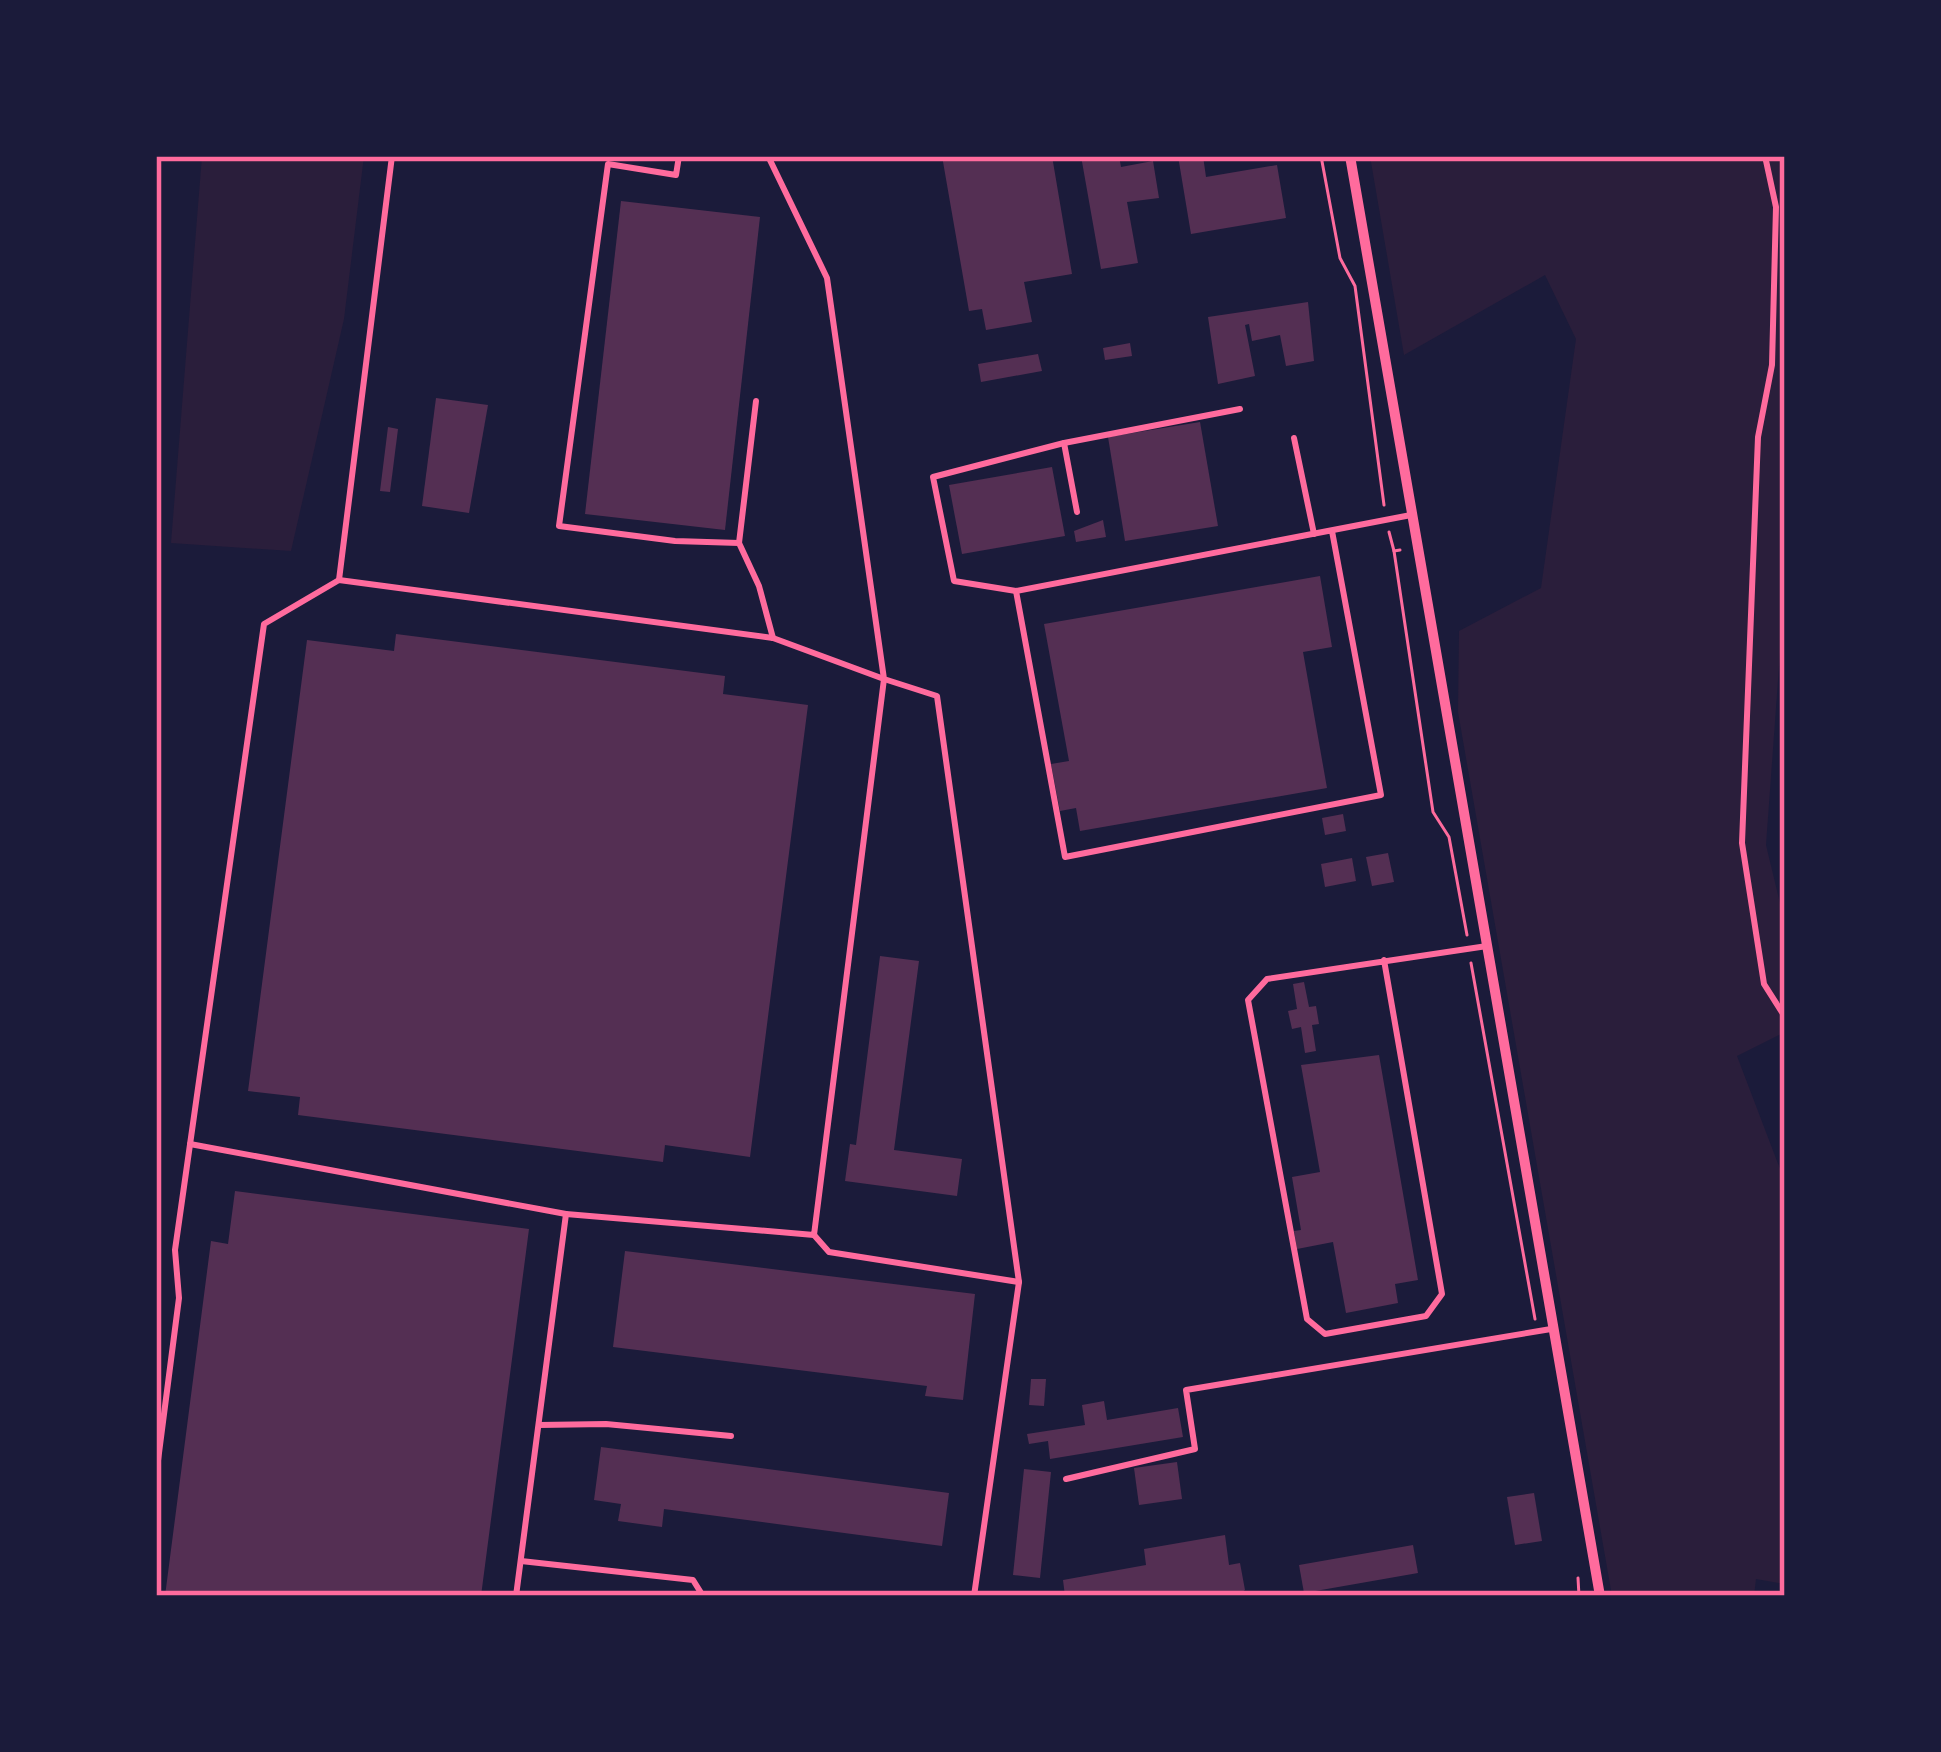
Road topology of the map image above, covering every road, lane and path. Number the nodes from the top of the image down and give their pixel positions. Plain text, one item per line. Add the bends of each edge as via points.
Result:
1 (392, 156) edge
2 (679, 156) edge
3 (768, 156) edge
4 (1321, 156) edge
5 (1350, 156) edge
6 (1765, 156) edge
7 (608, 160) edge
8 (756, 401) dead end
9 (1240, 409) dead end
10 (1294, 438) dead end
11 (1064, 443) junction
12 (1077, 512) dead end
13 (1412, 515) junction
14 (1387, 520) junction
15 (1332, 531) junction
16 (1314, 534) junction
17 (739, 542) junction
18 (1407, 549) dead end
19 (1394, 551) junction
20 (339, 580) junction
21 (1016, 591) junction
22 (773, 638) junction
23 (884, 679) junction
24 (1487, 946) junction
25 (1469, 948) junction
26 (1384, 961) junction
27 (1785, 1017) edge
28 (190, 1144) junction
29 (566, 1214) junction
30 (814, 1235) junction
31 (1019, 1282) junction
32 (1554, 1328) junction
33 (1537, 1331) junction
34 (539, 1425) junction
35 (731, 1436) dead end
36 (156, 1476) edge
37 (1066, 1479) dead end
38 (521, 1561) junction
39 (1582, 1573) dead end
40 (516, 1596) edge
41 (703, 1596) edge
42 (974, 1596) edge
43 (1579, 1596) edge
44 (1600, 1596) edge

1 - 20 lane
2 - 7 lane via 676,175
3 - 23 lane via 827,278
4 - 14 path via 1340,258 1355,286
5 - 13 street
6 - 27 lane via 1776,207 1772,365 1758,437 1742,844 1764,985
7 - 17 lane via 559,526
8 - 17 lane
9 - 11 lane
10 - 16 lane
11 - 12 lane
11 - 21 lane via 933,476 954,581
13 - 14 lane
13 - 24 street
14 - 15 lane
14 - 19 path
15 - 16 lane
15 - 21 lane via 1381,795 1065,857
16 - 21 lane
17 - 22 lane
18 - 19 path
19 - 25 path via 1433,812 1449,838
20 - 22 lane
20 - 28 lane via 264,624
22 - 23 lane
23 - 30 lane
23 - 31 lane via 938,696
24 - 25 lane
24 - 32 street
25 - 26 lane
25 - 33 path
26 - 26 lane via 1267,979 1248,1000 1307,1319 1325,1334 1426,1316 1442,1294
28 - 29 lane
28 - 36 lane
29 - 30 lane
29 - 34 lane
30 - 31 lane via 829,1252
31 - 42 lane
32 - 33 lane
32 - 44 street
33 - 37 lane via 1186,1390 1195,1449
34 - 35 lane
34 - 38 lane
38 - 40 lane
38 - 41 lane via 693,1580
39 - 43 path

